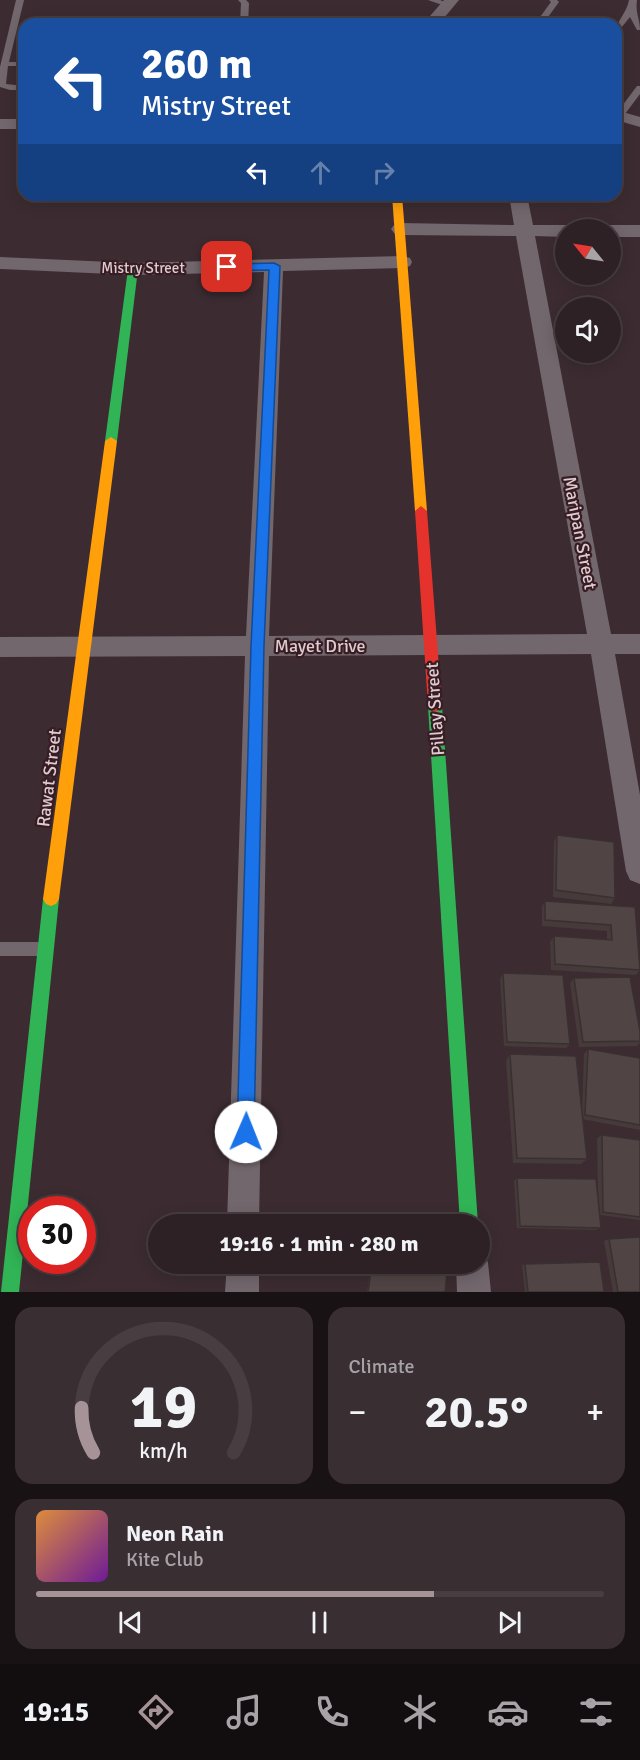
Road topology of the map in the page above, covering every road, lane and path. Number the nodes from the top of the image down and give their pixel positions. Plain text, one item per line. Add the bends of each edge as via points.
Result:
1 (20, 0) edge
2 (242, 0) edge
3 (432, 0) edge
4 (553, 0) edge
5 (633, 0) edge
6 (450, 2) edge
7 (631, 11) junction
8 (244, 18) edge
9 (436, 18) edge
10 (543, 18) edge
11 (622, 24) edge
12 (640, 28) edge
13 (5, 64) junction
14 (18, 64) edge
15 (18, 88) edge
16 (640, 88) edge
17 (622, 110) edge
18 (622, 116) edge
19 (640, 122) edge
20 (0, 124) edge
21 (18, 124) edge
22 (398, 201) edge
23 (519, 201) edge
24 (400, 229) junction
25 (524, 231) junction
26 (555, 231) edge
27 (621, 231) edge
28 (640, 231) edge
29 (403, 261) junction
30 (1, 262) edge
31 (274, 266) junction
32 (133, 269) junction
33 (601, 644) junction
34 (640, 644) edge
35 (257, 646) junction
36 (431, 646) junction
37 (0, 647) edge
38 (83, 648) junction
39 (640, 871) edge
40 (0, 949) edge
41 (45, 949) junction
42 (243, 1214) edge
43 (468, 1214) edge
44 (243, 1274) edge
45 (473, 1274) edge
46 (10, 1292) edge
47 (242, 1292) edge
48 (474, 1292) edge

1 - 13 lane
2 - 8 lane
3 - 6 lane
4 - 10 lane
5 - 7 lane
6 - 9 street
7 - 11 lane
7 - 12 lane
13 - 14 lane
13 - 15 lane via 2,85
16 - 17 lane
18 - 19 street
20 - 21 street
22 - 24 street, Pillay Street
23 - 25 street, Maripan Street
24 - 25 street
24 - 29 street, Pillay Street
25 - 26 street
25 - 33 street, Maripan Street
27 - 28 street
29 - 31 street, Mistry Street
29 - 36 street, Pillay Street
30 - 32 street, Mistry Street
31 - 32 street, Mistry Street
31 - 35 street
32 - 38 street, Rawat Street
33 - 34 street, Mayet Drive
33 - 36 street, Mayet Drive
33 - 39 street, Maripan Street
35 - 36 street, Mayet Drive
35 - 38 street, Mayet Drive
35 - 42 street
36 - 43 street, Pillay Street
37 - 38 street, Mayet Drive
38 - 41 street, Rawat Street
40 - 41 lane
41 - 46 street, Rawat Street
44 - 47 street
45 - 48 street

